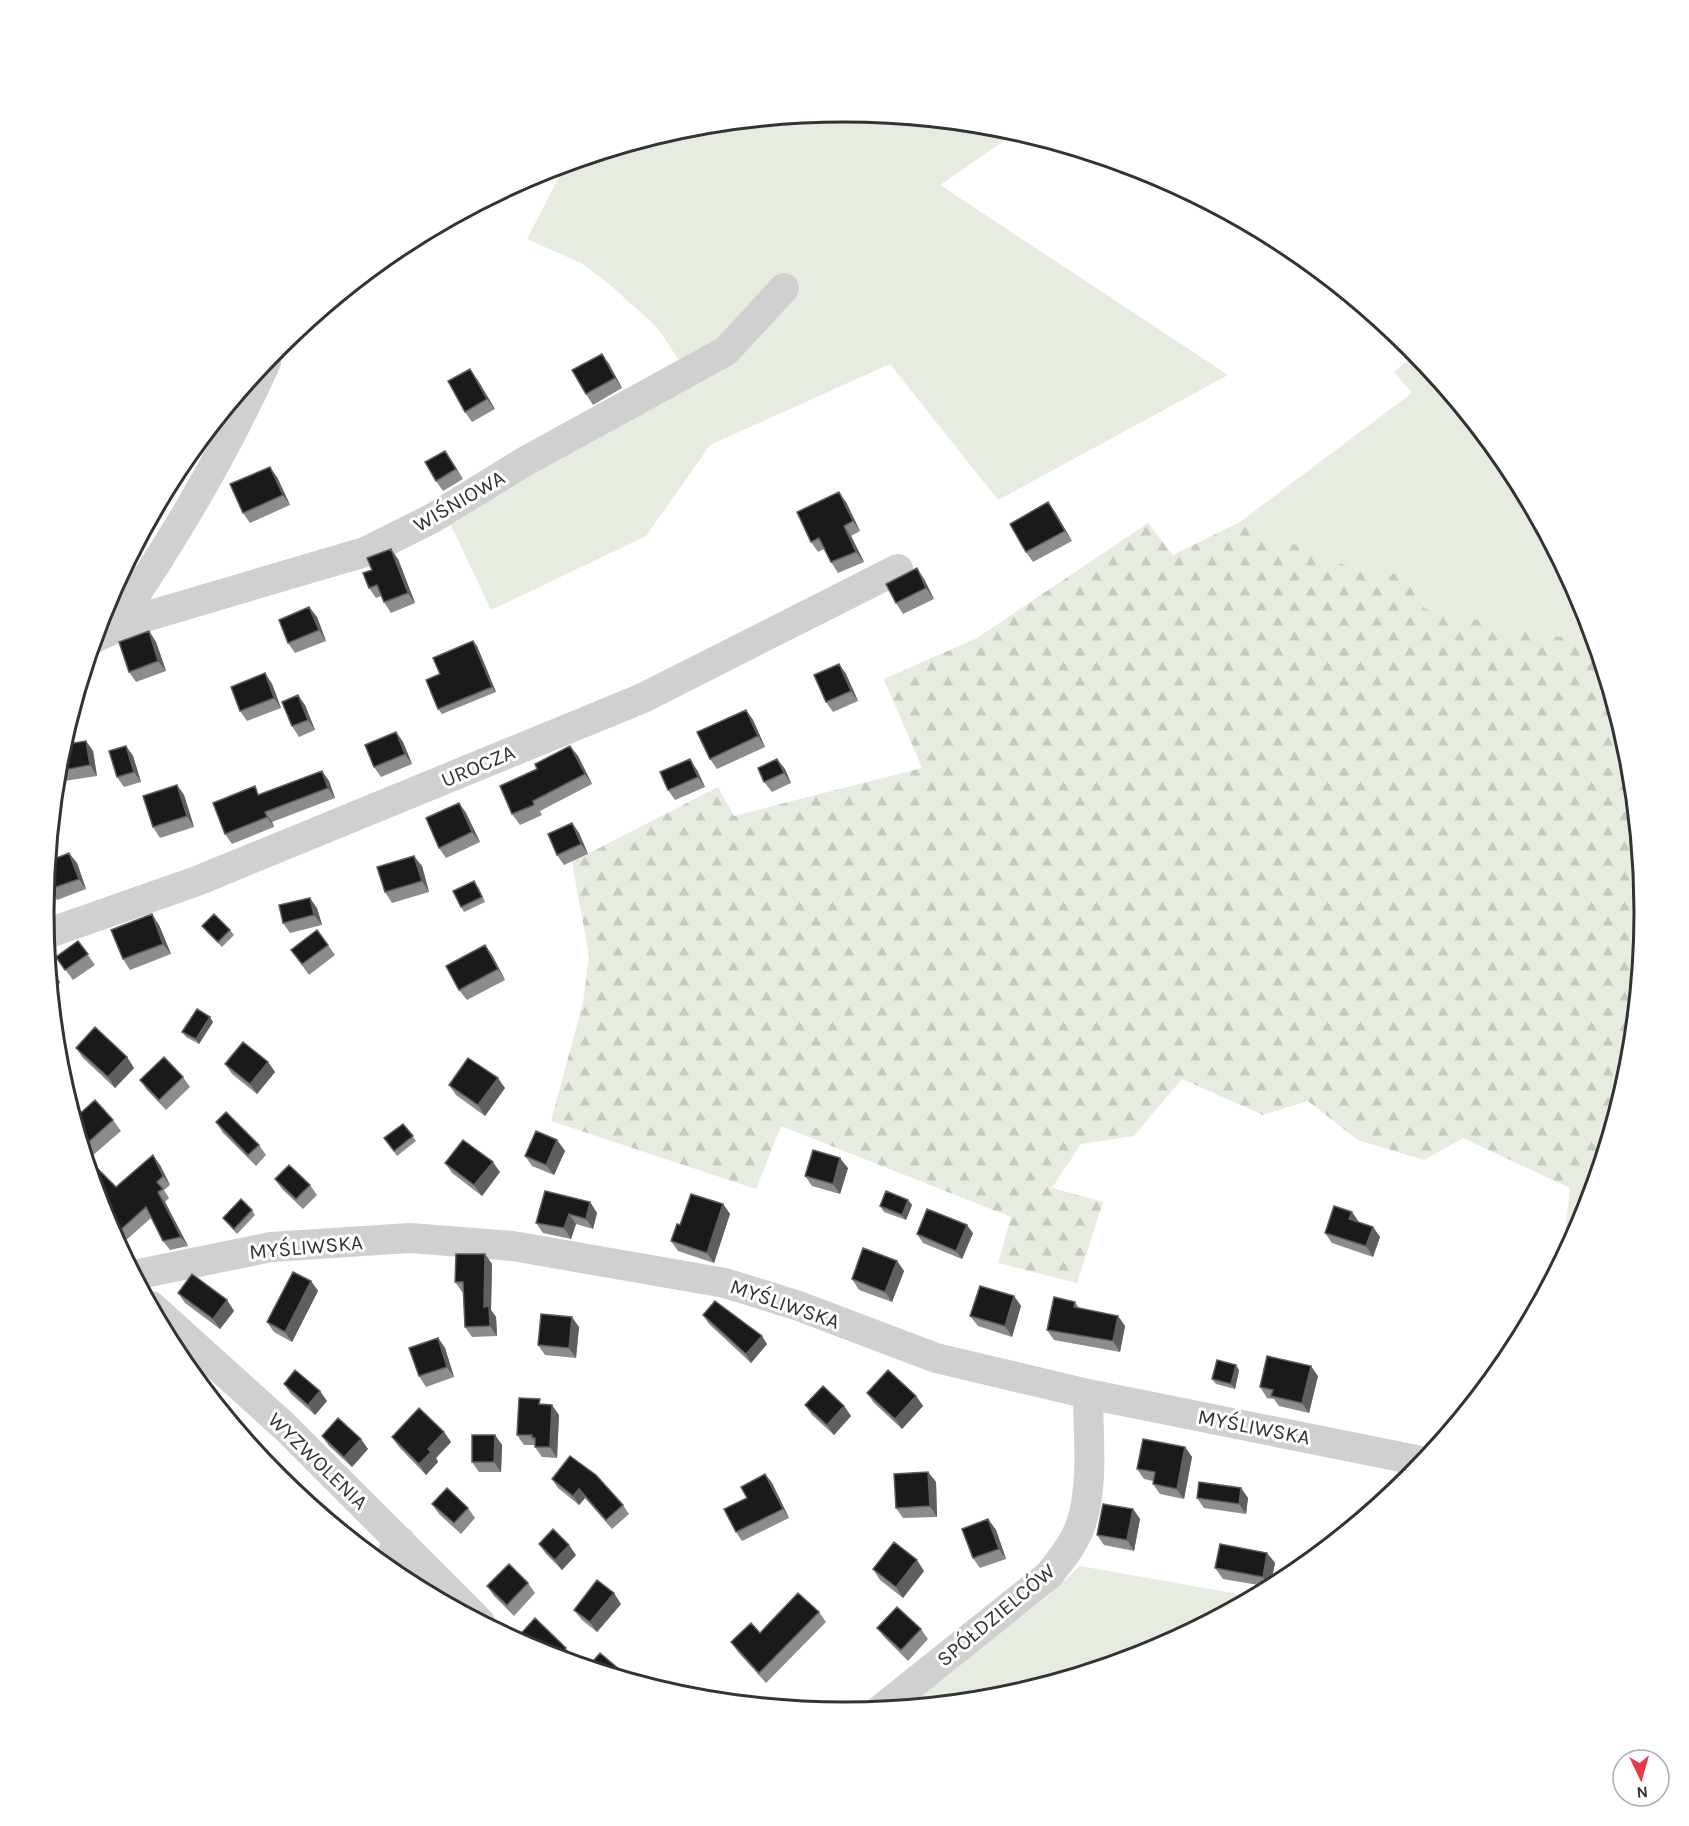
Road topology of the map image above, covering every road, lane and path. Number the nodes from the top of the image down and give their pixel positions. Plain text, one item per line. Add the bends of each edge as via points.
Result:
1 (784, 288) dead end
2 (255, 387) edge
3 (898, 568) dead end
4 (107, 628) edge
5 (106, 632) edge
6 (55, 931) edge
7 (142, 1273) edge
8 (168, 1322) edge
9 (1088, 1394) junction
10 (1415, 1459) edge
11 (400, 1541) junction
12 (389, 1558) edge
13 (464, 1606) edge
14 (890, 1702) edge

1 - 5 street, WIŚNIOWA via 726,351 525,462 433,518 365,552
2 - 4 street via 205,481
3 - 6 street, UROCZA via 644,698 197,881
7 - 9 street, MYŚLIWSKA via 271,1247 410,1238 513,1246 725,1283 796,1305 936,1358
8 - 11 street, WYZWOLENIA via 284,1426
9 - 10 street, MYŚLIWSKA
9 - 14 street, SPÓŁDZIELCÓW via 1087,1499 1081,1525 1068,1550 1049,1575
11 - 12 street
11 - 13 street, WYZWOLENIA

